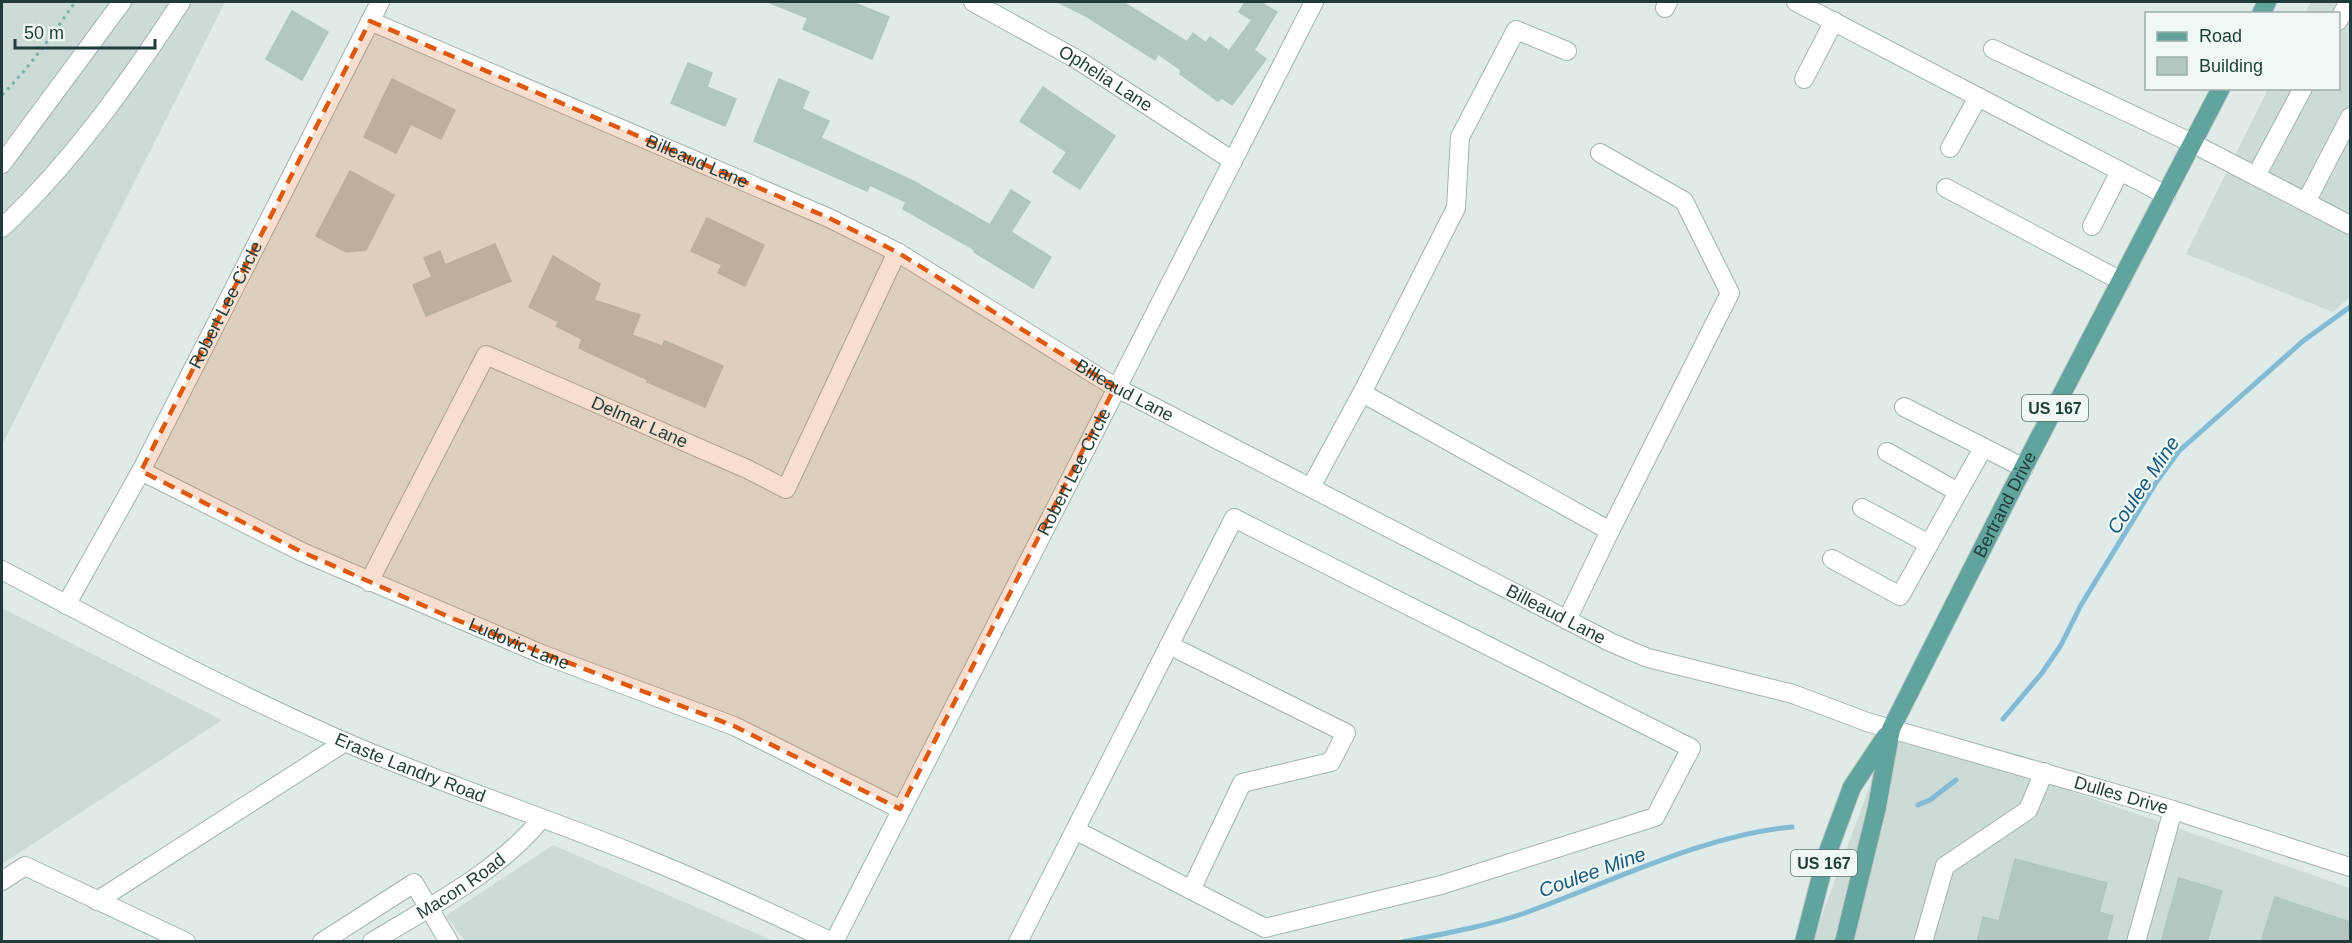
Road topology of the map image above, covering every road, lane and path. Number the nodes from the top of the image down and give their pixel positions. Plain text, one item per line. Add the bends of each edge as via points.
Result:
1 (75, 2) edge
2 (122, 2) edge
3 (181, 2) edge
4 (380, 2) edge
5 (973, 2) edge
6 (1314, 2) edge
7 (1796, 2) edge
8 (2349, 2) edge
9 (1828, 12) edge
10 (2340, 18) edge
11 (370, 21) junction
12 (1993, 49) dead end
13 (1567, 51) dead end
14 (1804, 79) dead end
15 (2220, 90) edge
16 (2302, 90) edge
17 (2, 95) edge
18 (1978, 97) junction
19 (2350, 117) edge
20 (2192, 143) junction
21 (1950, 148) dead end
22 (1600, 153) dead end
23 (1233, 161) junction
24 (2, 164) edge
25 (2120, 171) junction
26 (2256, 176) junction
27 (1946, 188) dead end
28 (2166, 195) junction
29 (2306, 202) junction
30 (2350, 225) edge
31 (2092, 226) dead end
32 (2, 228) edge
33 (897, 252) junction
34 (2121, 281) junction
35 (1115, 387) junction
36 (1362, 393) junction
37 (1904, 407) dead end
38 (1983, 448) junction
39 (1887, 452) dead end
40 (2024, 468) junction
41 (141, 471) junction
42 (1311, 487) junction
43 (1958, 492) junction
44 (1862, 508) dead end
45 (1610, 531) junction
46 (1929, 544) junction
47 (1832, 559) dead end
48 (2, 570) edge
49 (369, 582) junction
50 (66, 604) junction
51 (1567, 620) junction
52 (1169, 645) junction
53 (1891, 729) junction
54 (345, 742) junction
55 (2044, 772) junction
56 (900, 809) junction
57 (2173, 810) junction
58 (541, 819) junction
59 (1075, 830) junction
60 (2350, 867) edge
61 (2, 881) edge
62 (1191, 890) junction
63 (97, 901) junction
64 (428, 907) junction
65 (186, 942) edge
66 (322, 942) edge
67 (372, 942) edge
68 (449, 942) edge
69 (833, 942) edge
70 (1018, 942) edge
71 (1804, 942) edge
72 (1844, 942) edge
73 (1923, 942) edge
74 (2136, 942) edge

1 - 17 path
2 - 24 street
3 - 32 street via 87,135
4 - 11 street, Robert Lee Circle
5 - 23 street, Ophelia Lane via 1078,60
6 - 23 street, Robert Lee Circle
7 - 9 street
8 - 10 street
9 - 14 street
9 - 18 street
11 - 33 street, Billeaud Lane via 829,218
11 - 41 street, Robert Lee Circle
12 - 20 street
13 - 36 street via 1516,30 1460,137 1456,208
15 - 20 main road, Bertrand Drive / US 167
16 - 26 street
18 - 21 street
18 - 25 street
19 - 29 street
20 - 26 street
20 - 28 main road, Bertrand Drive / US 167
22 - 45 street via 1684,201 1730,293
23 - 35 street, Robert Lee Circle
25 - 28 street
25 - 31 street
26 - 29 street
27 - 34 street
28 - 34 main road, Bertrand Drive / US 167
29 - 30 street
33 - 35 street, Billeaud Lane
33 - 49 street, Delmar Lane via 786,489 486,355
34 - 40 main road, Bertrand Drive / US 167
35 - 42 street, Billeaud Lane
35 - 56 street, Robert Lee Circle
36 - 42 street
36 - 45 street
37 - 38 street
38 - 40 street
38 - 43 street
39 - 43 street
40 - 53 main road, Bertrand Drive / US 167
41 - 49 street, Ludovic Lane
41 - 50 street, Robert Lee Circle
42 - 51 street, Billeaud Lane
43 - 46 street
44 - 46 street
45 - 51 street
46 - 47 street via 1900,596
48 - 50 street, Eraste Landry Road
49 - 56 street, Ludovic Lane via 554,659 734,726
50 - 54 street, Eraste Landry Road
51 - 53 street, Billeaud Lane via 1648,658 1793,694
52 - 59 street
52 - 62 street via 1346,734 1331,762 1242,783
52 - 62 street via 1234,518 1691,748 1655,817 1441,885 1265,928
53 - 55 street, Dulles Drive
53 - 71 main road, US 167 via 1852,788 1826,856
53 - 72 main road, Bertrand Drive / US 167
54 - 58 street, Eraste Landry Road
54 - 63 street
55 - 57 street, Dulles Drive
55 - 73 street via 2028,810 1945,866
56 - 69 street, Robert Lee Circle
57 - 60 street, Dulles Drive
57 - 74 street
58 - 64 street, Macon Road via 498,862
58 - 69 street, Eraste Landry Road via 638,855
59 - 62 street
59 - 70 street
61 - 63 street via 25,866
63 - 65 street
64 - 66 street via 414,883
64 - 67 street, Macon Road
64 - 68 street

